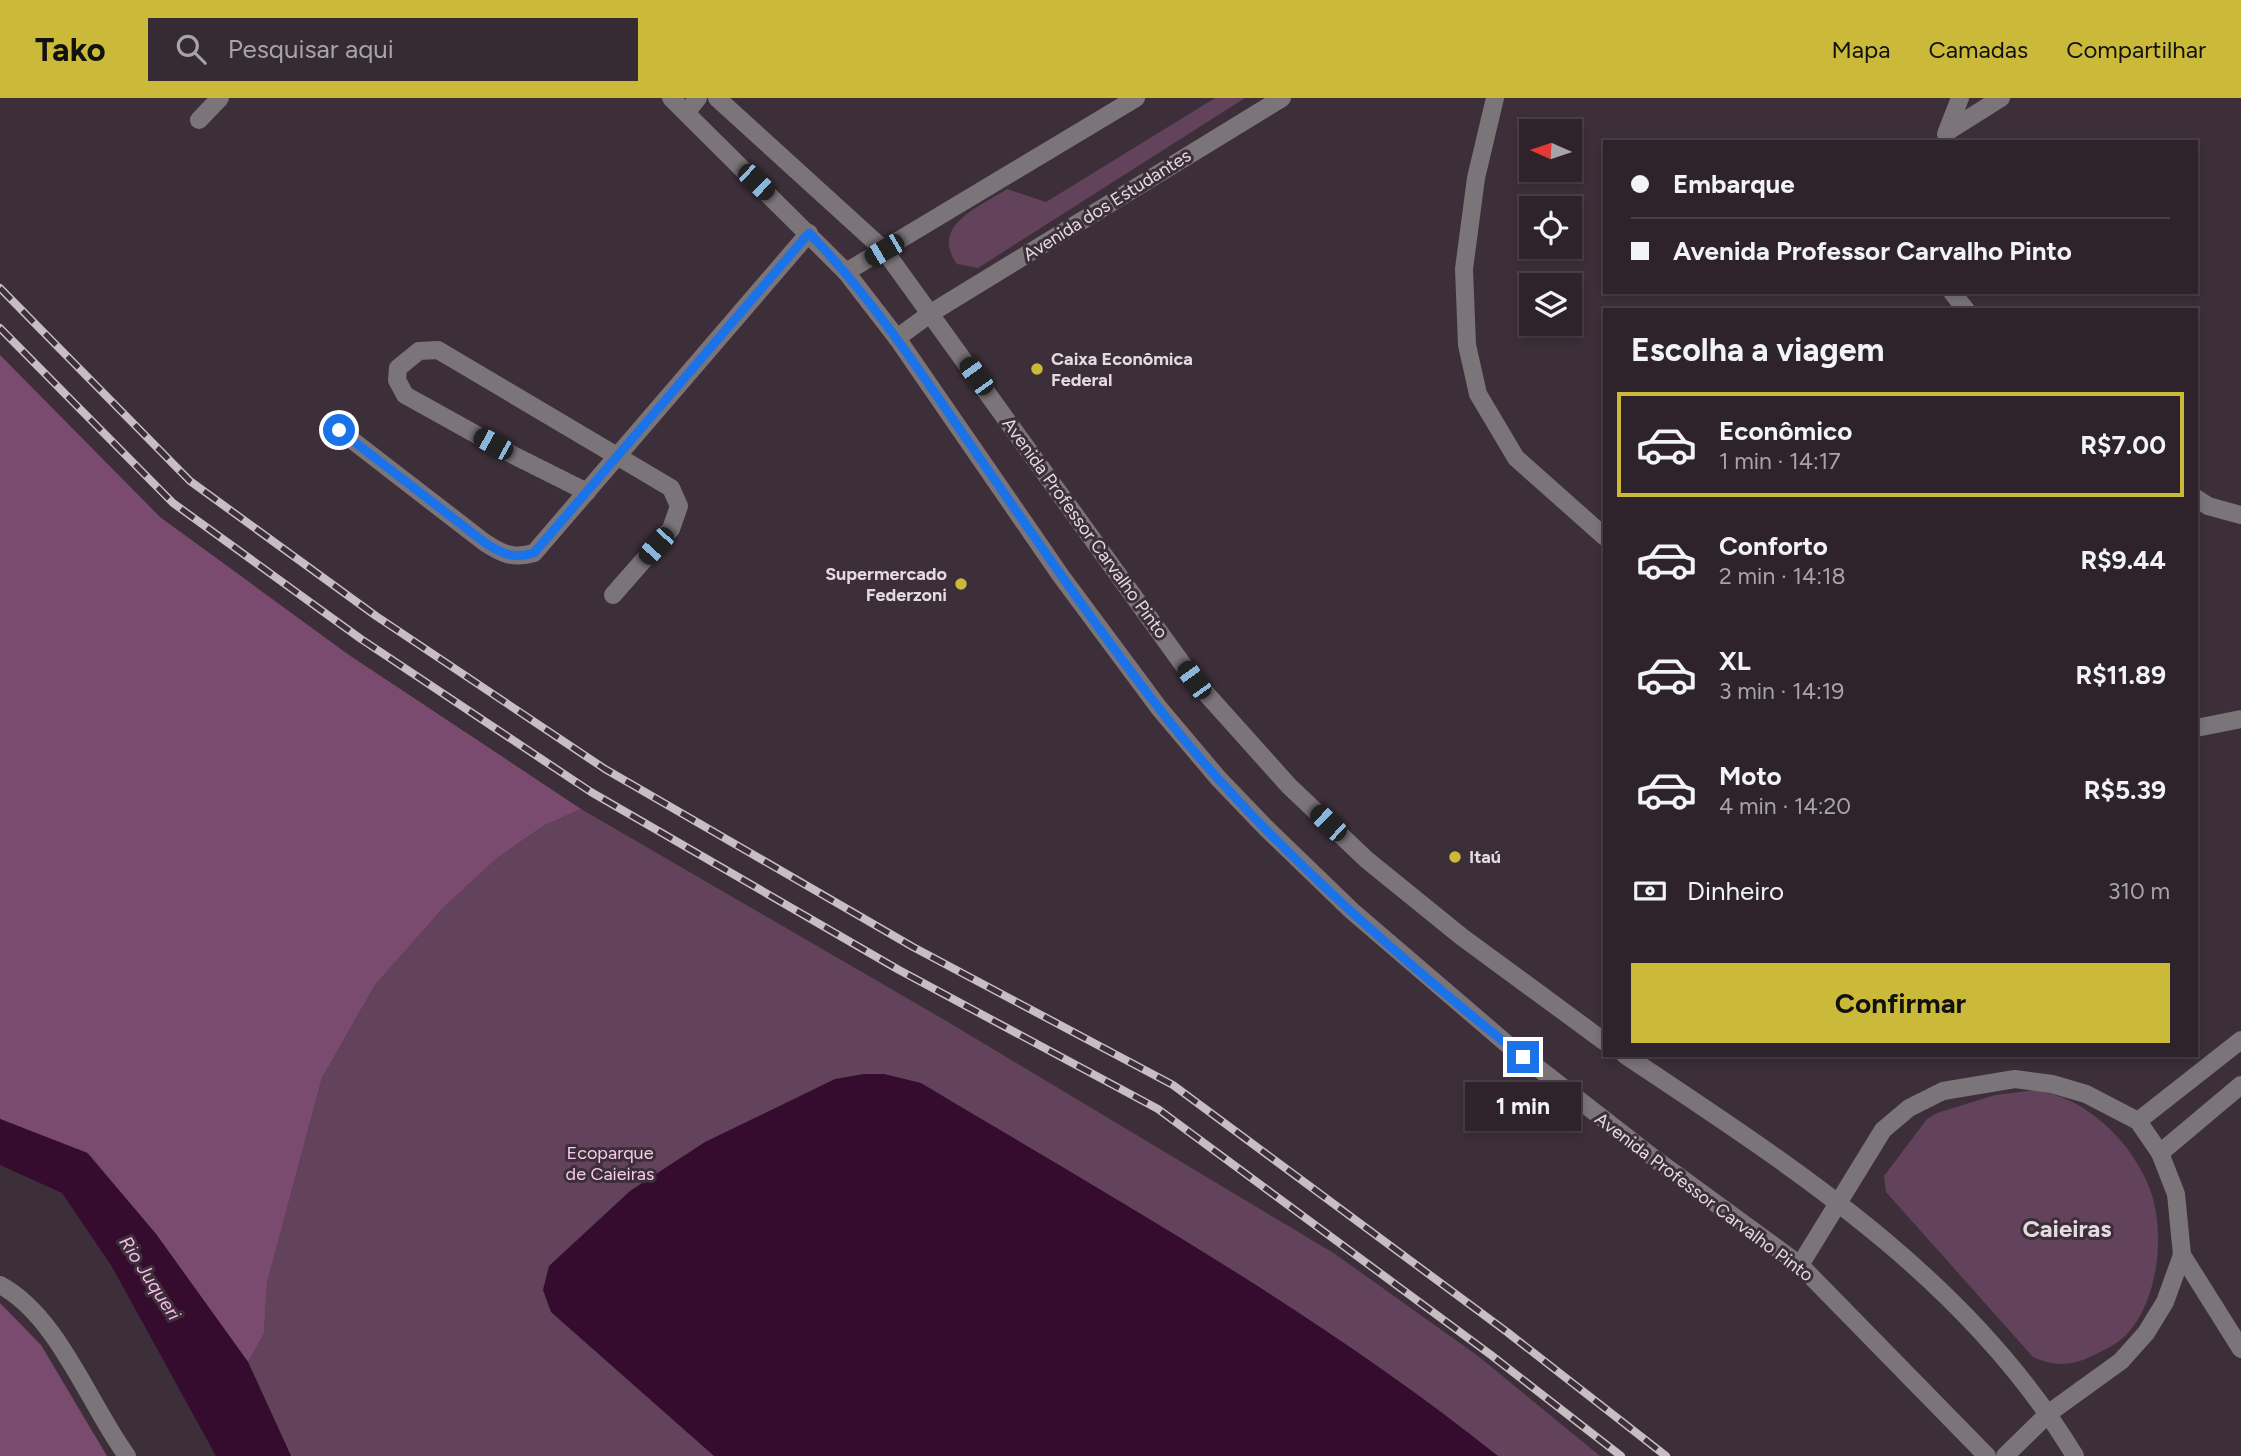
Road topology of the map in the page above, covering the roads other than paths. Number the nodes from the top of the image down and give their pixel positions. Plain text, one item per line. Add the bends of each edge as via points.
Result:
1 (220, 98) edge
2 (671, 98) edge
3 (698, 98) edge
4 (717, 98) edge
5 (1136, 98) edge
6 (1282, 98) edge
7 (1495, 98) edge
8 (1960, 98) edge
9 (2001, 98) edge
10 (686, 113) junction
11 (200, 120) dead end
12 (1945, 137) edge
13 (809, 233) junction
14 (884, 250) junction
15 (846, 272) junction
16 (1954, 294) edge
17 (1964, 308) edge
18 (932, 313) junction
19 (897, 338) junction
20 (339, 430) dead end
21 (618, 456) junction
22 (587, 492) junction
23 (2198, 499) edge
24 (2241, 516) edge
25 (1603, 535) edge
26 (613, 595) dead end
27 (2241, 719) edge
28 (2198, 728) edge
29 (2241, 1040) edge
30 (1603, 1041) edge
31 (1628, 1057) edge
32 (2241, 1085) edge
33 (2138, 1121) junction
34 (2160, 1153) junction
35 (1838, 1201) junction
36 (2182, 1255) junction
37 (1800, 1265) junction
38 (0, 1285) edge
39 (2241, 1349) edge
40 (2049, 1413) junction
41 (127, 1456) edge
42 (1986, 1456) edge
43 (2005, 1456) edge
44 (2075, 1456) edge

1 - 11 street
2 - 10 street, Avenida Professor Carvalho Pinto
3 - 10 street
4 - 14 street, Avenida Professor Carvalho Pinto
5 - 14 street
6 - 18 street, Avenida dos Estudantes
7 - 25 street via 1476,178 1464,269 1467,345 1478,394 1516,458
8 - 12 street
9 - 12 street
10 - 13 street, Avenida Professor Carvalho Pinto
13 - 15 street, Avenida Professor Carvalho Pinto
13 - 21 street
14 - 15 street
14 - 18 street, Avenida Professor Carvalho Pinto
15 - 19 street, Avenida Professor Carvalho Pinto
16 - 17 street
18 - 19 street, Avenida dos Estudantes
18 - 30 street, Avenida Professor Carvalho Pinto via 1194,680 1289,786 1367,860
19 - 37 street, Avenida Professor Carvalho Pinto via 1061,576 1159,708 1266,828 1352,911 1507,1044
20 - 22 street via 503,554 534,553
21 - 22 street
21 - 22 street via 438,350 419,351 398,368 397,380 405,396
21 - 26 street via 671,488 679,506 671,529
23 - 24 street
27 - 28 street
29 - 33 street
31 - 35 street
32 - 34 street
33 - 34 street
33 - 35 street via 2086,1094 2052,1084 2015,1079 1943,1091 1909,1108 1883,1130
34 - 36 street via 2176,1194
35 - 37 street
35 - 40 street via 1918,1267
36 - 39 street
36 - 40 street via 2165,1302 2146,1333 2121,1361
37 - 42 street, Avenida Professor Carvalho Pinto
38 - 41 street via 54,1335
40 - 43 street
40 - 44 street

